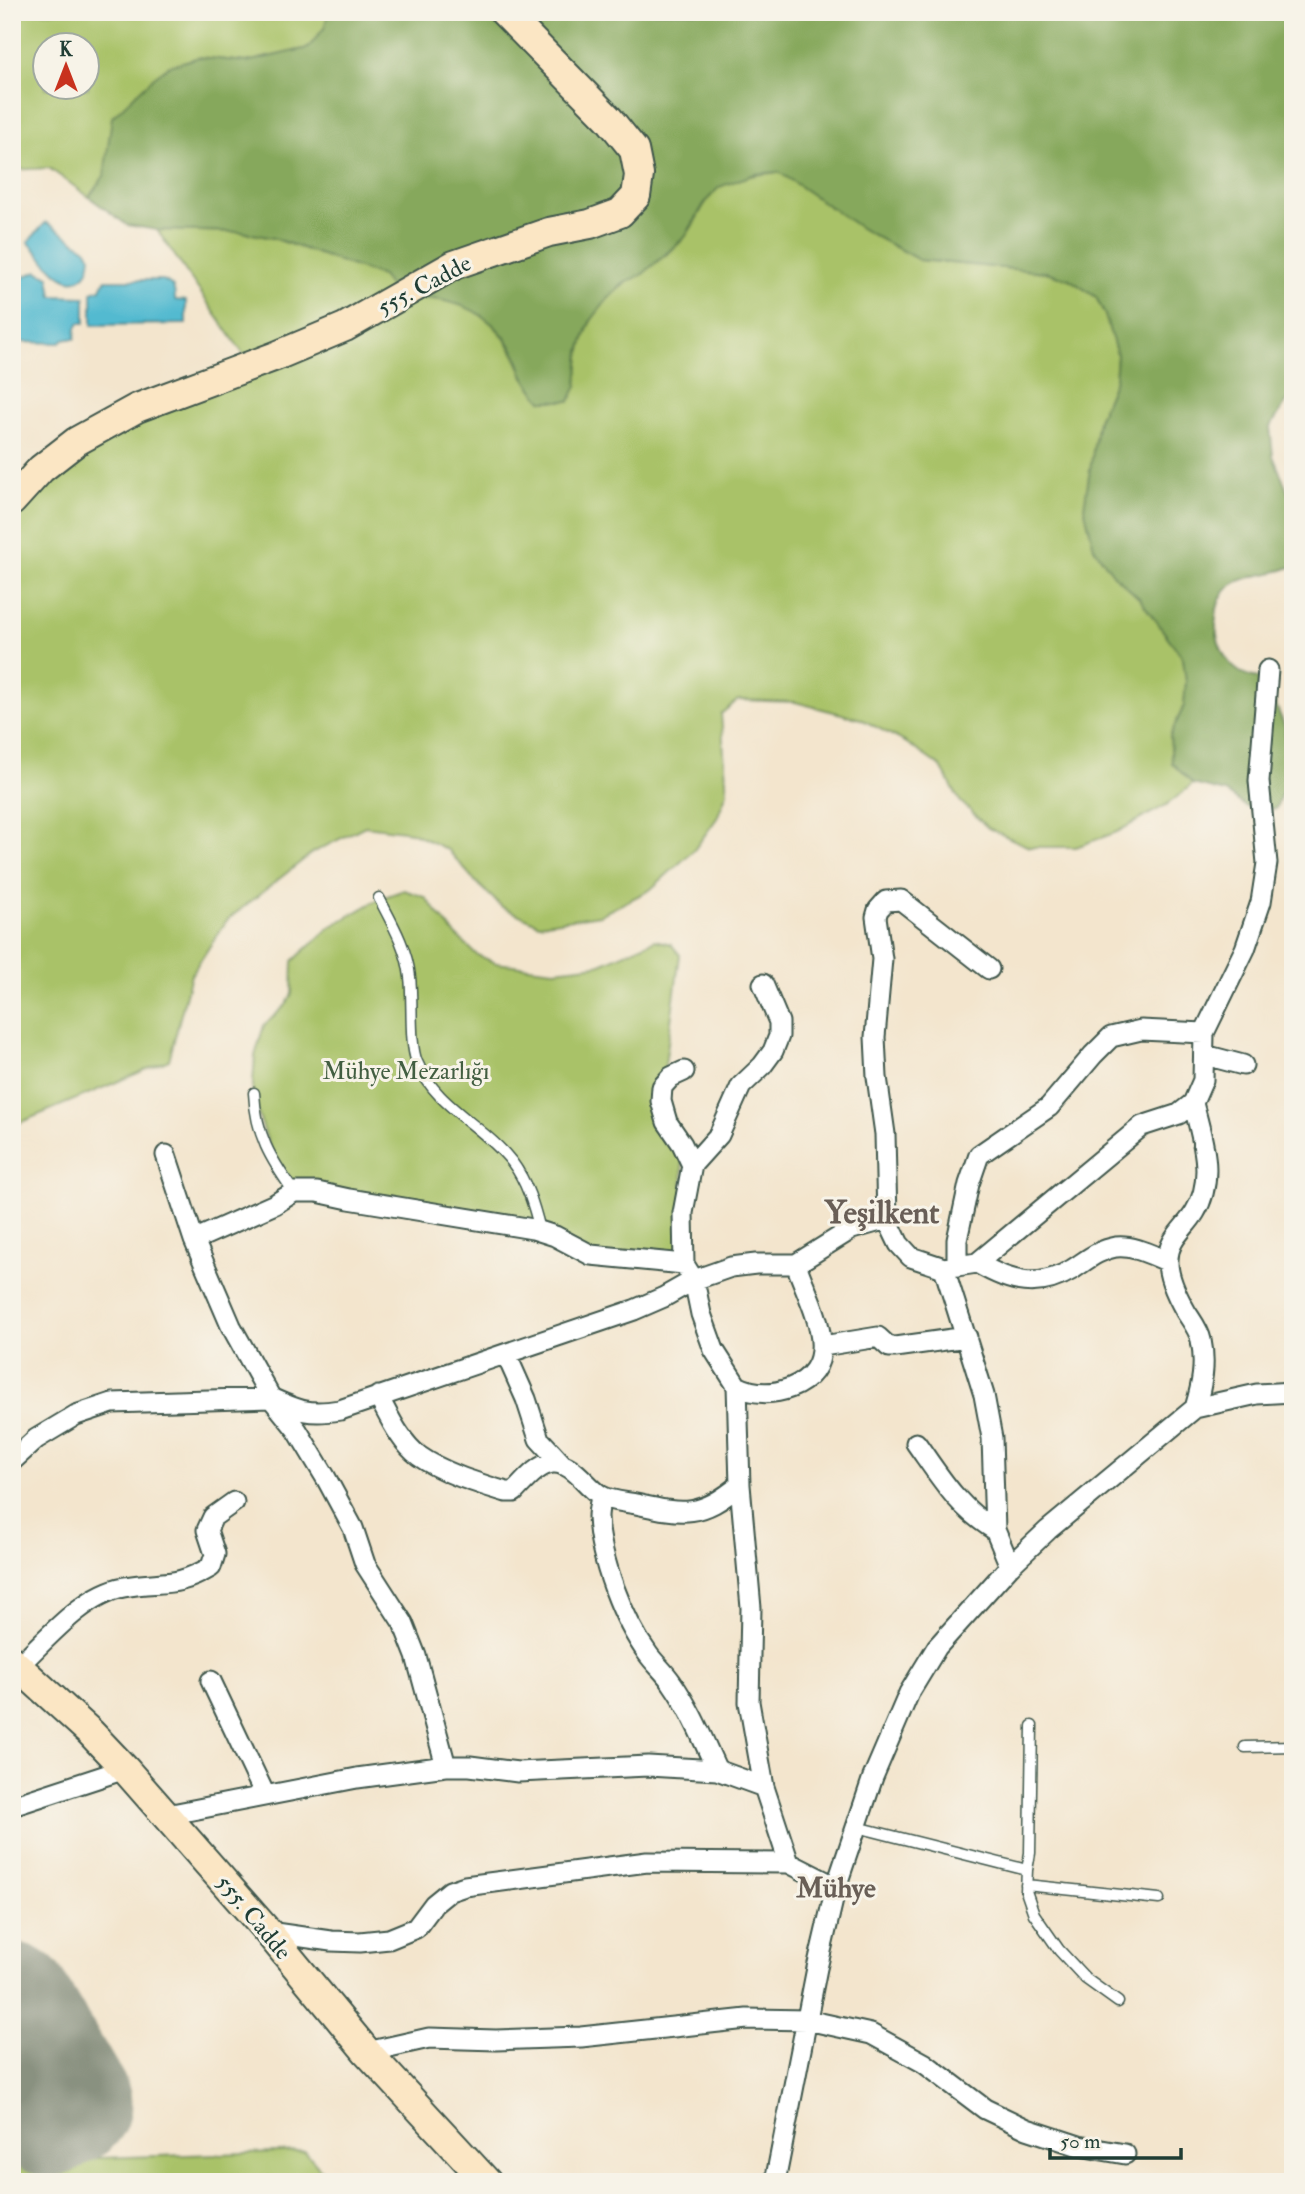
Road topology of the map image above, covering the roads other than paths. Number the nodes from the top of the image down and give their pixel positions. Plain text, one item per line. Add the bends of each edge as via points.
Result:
1 (504, 12) edge
2 (12, 501) edge
3 (1268, 670) dead end
4 (379, 898) dead end
5 (989, 969) dead end
6 (763, 984) dead end
7 (1205, 1033) junction
8 (1205, 1055) junction
9 (1243, 1065) dead end
10 (684, 1071) dead end
11 (254, 1093) dead end
12 (1193, 1103) junction
13 (166, 1155) dead end
14 (692, 1165) junction
15 (294, 1192) junction
16 (887, 1219) junction
17 (541, 1232) junction
18 (194, 1240) junction
19 (1167, 1261) junction
20 (796, 1264) junction
21 (959, 1266) junction
22 (689, 1272) junction
23 (967, 1337) junction
24 (823, 1346) junction
25 (506, 1354) junction
26 (737, 1386) junction
27 (1293, 1392) edge
28 (378, 1396) junction
29 (271, 1398) junction
30 (1195, 1408) junction
31 (916, 1443) dead end
32 (12, 1461) edge
33 (562, 1465) junction
34 (740, 1485) junction
35 (601, 1496) junction
36 (234, 1502) dead end
37 (995, 1530) junction
38 (1010, 1566) junction
39 (15, 1664) edge
40 (211, 1681) dead end
41 (1031, 1727) dead end
42 (1293, 1746) edge
43 (1245, 1747) dead end
44 (446, 1766) junction
45 (125, 1769) junction
46 (716, 1770) junction
47 (764, 1787) junction
48 (265, 1795) junction
49 (12, 1806) edge
50 (167, 1815) junction
51 (857, 1828) junction
52 (789, 1863) junction
53 (1027, 1870) junction
54 (1026, 1885) junction
55 (836, 1886) junction
56 (1159, 1899) dead end
57 (268, 1933) junction
58 (1118, 2001) dead end
59 (807, 2020) junction
60 (367, 2052) junction
61 (1125, 2154) dead end
62 (487, 2182) edge
63 (775, 2182) edge

1 - 2 street, 555. Cadde via 634,150 639,175 636,195 620,213 454,265 345,327 137,408 77,441 41,469
3 - 7 street via 1259,781 1267,863 1261,902 1245,949
4 - 17 lane via 400,936 410,976 416,1060 438,1096 511,1162 528,1188
5 - 16 street via 901,900 886,901 877,910 882,978 875,1037 886,1134
6 - 14 street via 779,1023 779,1036 768,1059 741,1086 719,1135
7 - 8 street
7 - 21 street via 1141,1030 1111,1037 1049,1107 979,1155 957,1240
8 - 9 street
8 - 12 street via 1203,1080
10 - 14 street via 662,1087 661,1101 667,1122
11 - 15 lane via 265,1148
12 - 19 street via 1207,1163 1203,1191 1195,1212 1173,1237
12 - 21 street via 1179,1114 1142,1126
13 - 18 street
14 - 22 street via 683,1213
15 - 17 street via 317,1192
15 - 18 street
16 - 20 street via 852,1229
16 - 21 street via 911,1257 926,1264
17 - 22 street via 591,1255
18 - 29 street via 231,1326
19 - 21 street via 1117,1247 1092,1255 1058,1277 1035,1282
19 - 30 street via 1184,1309 1201,1338 1204,1381
20 - 22 street
20 - 24 street via 818,1319
21 - 23 street
22 - 25 street via 664,1297
22 - 26 street via 714,1350
23 - 24 street via 889,1347 878,1337
23 - 37 street via 992,1438
24 - 26 street via 818,1366 806,1381 770,1392 750,1392
25 - 28 street
25 - 33 street via 539,1439
26 - 34 street
27 - 30 street via 1257,1394
28 - 29 street via 316,1414
28 - 33 street via 402,1438 418,1455 484,1485 514,1492 538,1469 551,1463
29 - 32 street via 112,1404 76,1415 36,1439
29 - 44 street via 326,1478 353,1528 365,1564 403,1623
30 - 38 street
31 - 37 street via 952,1493 975,1518
33 - 35 street
34 - 35 street via 718,1503 696,1512 666,1511
34 - 47 street via 751,1608 749,1702
35 - 46 street via 601,1541 632,1629 672,1681
36 - 39 street via 213,1517 207,1530 215,1554 211,1567 193,1578 123,1587 94,1597
37 - 38 street
38 - 51 street via 937,1647 909,1693
39 - 45 street, 555. Cadde
40 - 48 street
41 - 53 lane
42 - 43 lane
44 - 46 street via 518,1772 648,1766
44 - 48 street
45 - 49 street
45 - 50 street, 555. Cadde
46 - 47 street
47 - 52 street
48 - 50 street
50 - 57 street, 555. Cadde
51 - 53 lane
51 - 55 street
52 - 55 street
52 - 57 street via 647,1862 465,1886 434,1904 416,1928 389,1939 360,1942
53 - 54 lane
54 - 56 lane
54 - 58 lane via 1034,1914 1059,1950 1086,1979
55 - 59 street
57 - 60 street, 555. Cadde
59 - 60 street via 747,2019 581,2037 429,2038
59 - 61 street via 871,2034 923,2063 985,2109 1027,2129 1079,2146
59 - 63 street
60 - 62 street, 555. Cadde

